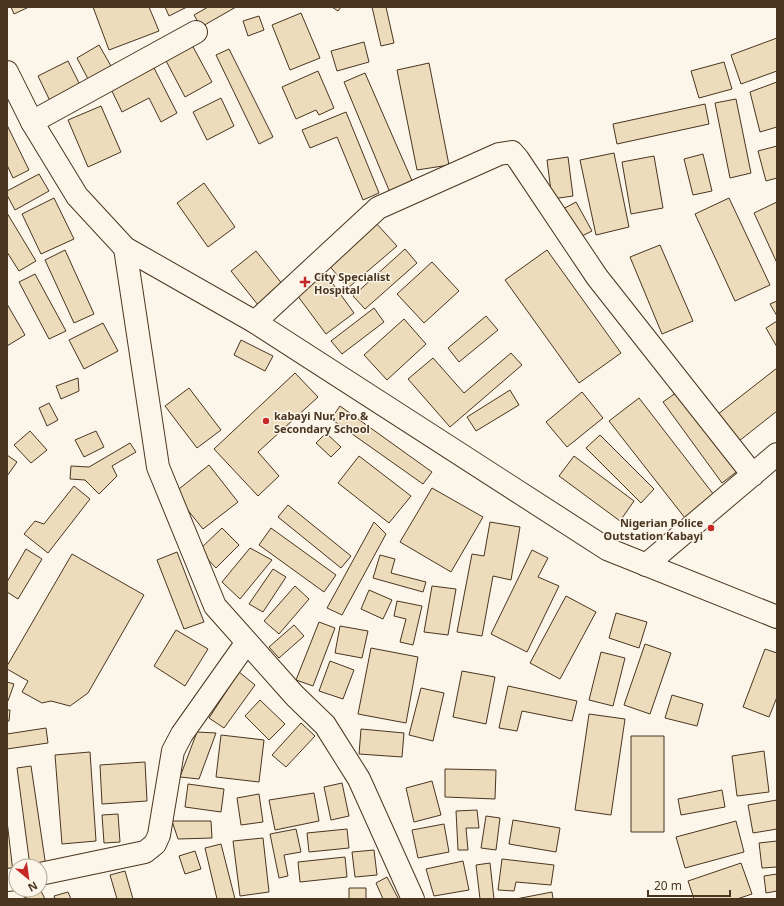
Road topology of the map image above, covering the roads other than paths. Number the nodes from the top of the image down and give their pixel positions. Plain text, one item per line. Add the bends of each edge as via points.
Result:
1 (196, 32) dead end
2 (7, 72) edge
3 (32, 122) junction
4 (126, 248) junction
5 (255, 322) junction
6 (777, 454) edge
7 (752, 475) junction
8 (646, 565) junction
9 (777, 617) edge
10 (247, 642) junction
11 (48, 872) edge
12 (413, 899) edge

1 - 3 street
2 - 3 street
3 - 4 street via 77,196
4 - 5 street
4 - 10 street via 158,467 215,606
5 - 7 street via 378,208 499,154 512,152 597,277
5 - 8 street via 606,550
6 - 7 street
7 - 8 street
8 - 9 street
10 - 11 street via 182,734 173,751 155,844 145,852
10 - 12 street via 295,696 325,725 358,779

